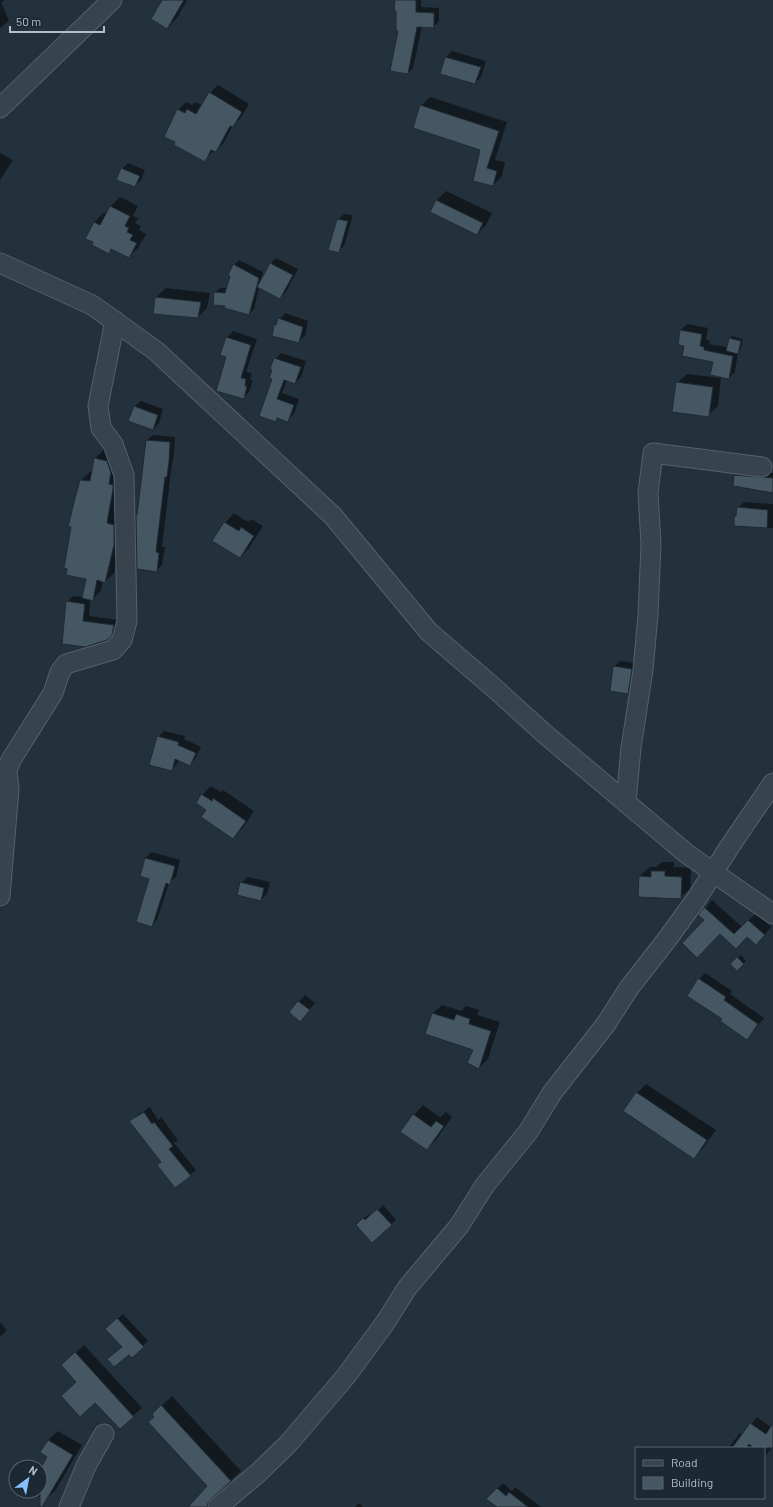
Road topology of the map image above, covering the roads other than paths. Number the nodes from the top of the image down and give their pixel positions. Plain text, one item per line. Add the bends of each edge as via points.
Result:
1 (112, 0) edge
2 (0, 108) edge
3 (0, 263) edge
4 (115, 321) junction
5 (762, 467) dead end
6 (773, 783) edge
7 (626, 802) junction
8 (712, 873) junction
9 (0, 896) edge
10 (773, 914) edge
11 (104, 1434) dead end
12 (69, 1507) edge
13 (218, 1507) edge

1 - 2 street
3 - 4 street via 92,305
4 - 7 street via 156,351 333,516 429,632
4 - 9 street via 98,406 101,428 113,444 124,475 127,621 122,640 113,650 66,664 60,672 53,693 11,760 7,770 10,790
5 - 7 street via 653,453 648,493 651,544 648,615
6 - 8 street
7 - 8 street
8 - 10 street
8 - 13 street via 697,898 629,988 606,1024 552,1093 528,1132 484,1185 458,1226 408,1288 346,1376 288,1444
11 - 12 street via 86,1466

